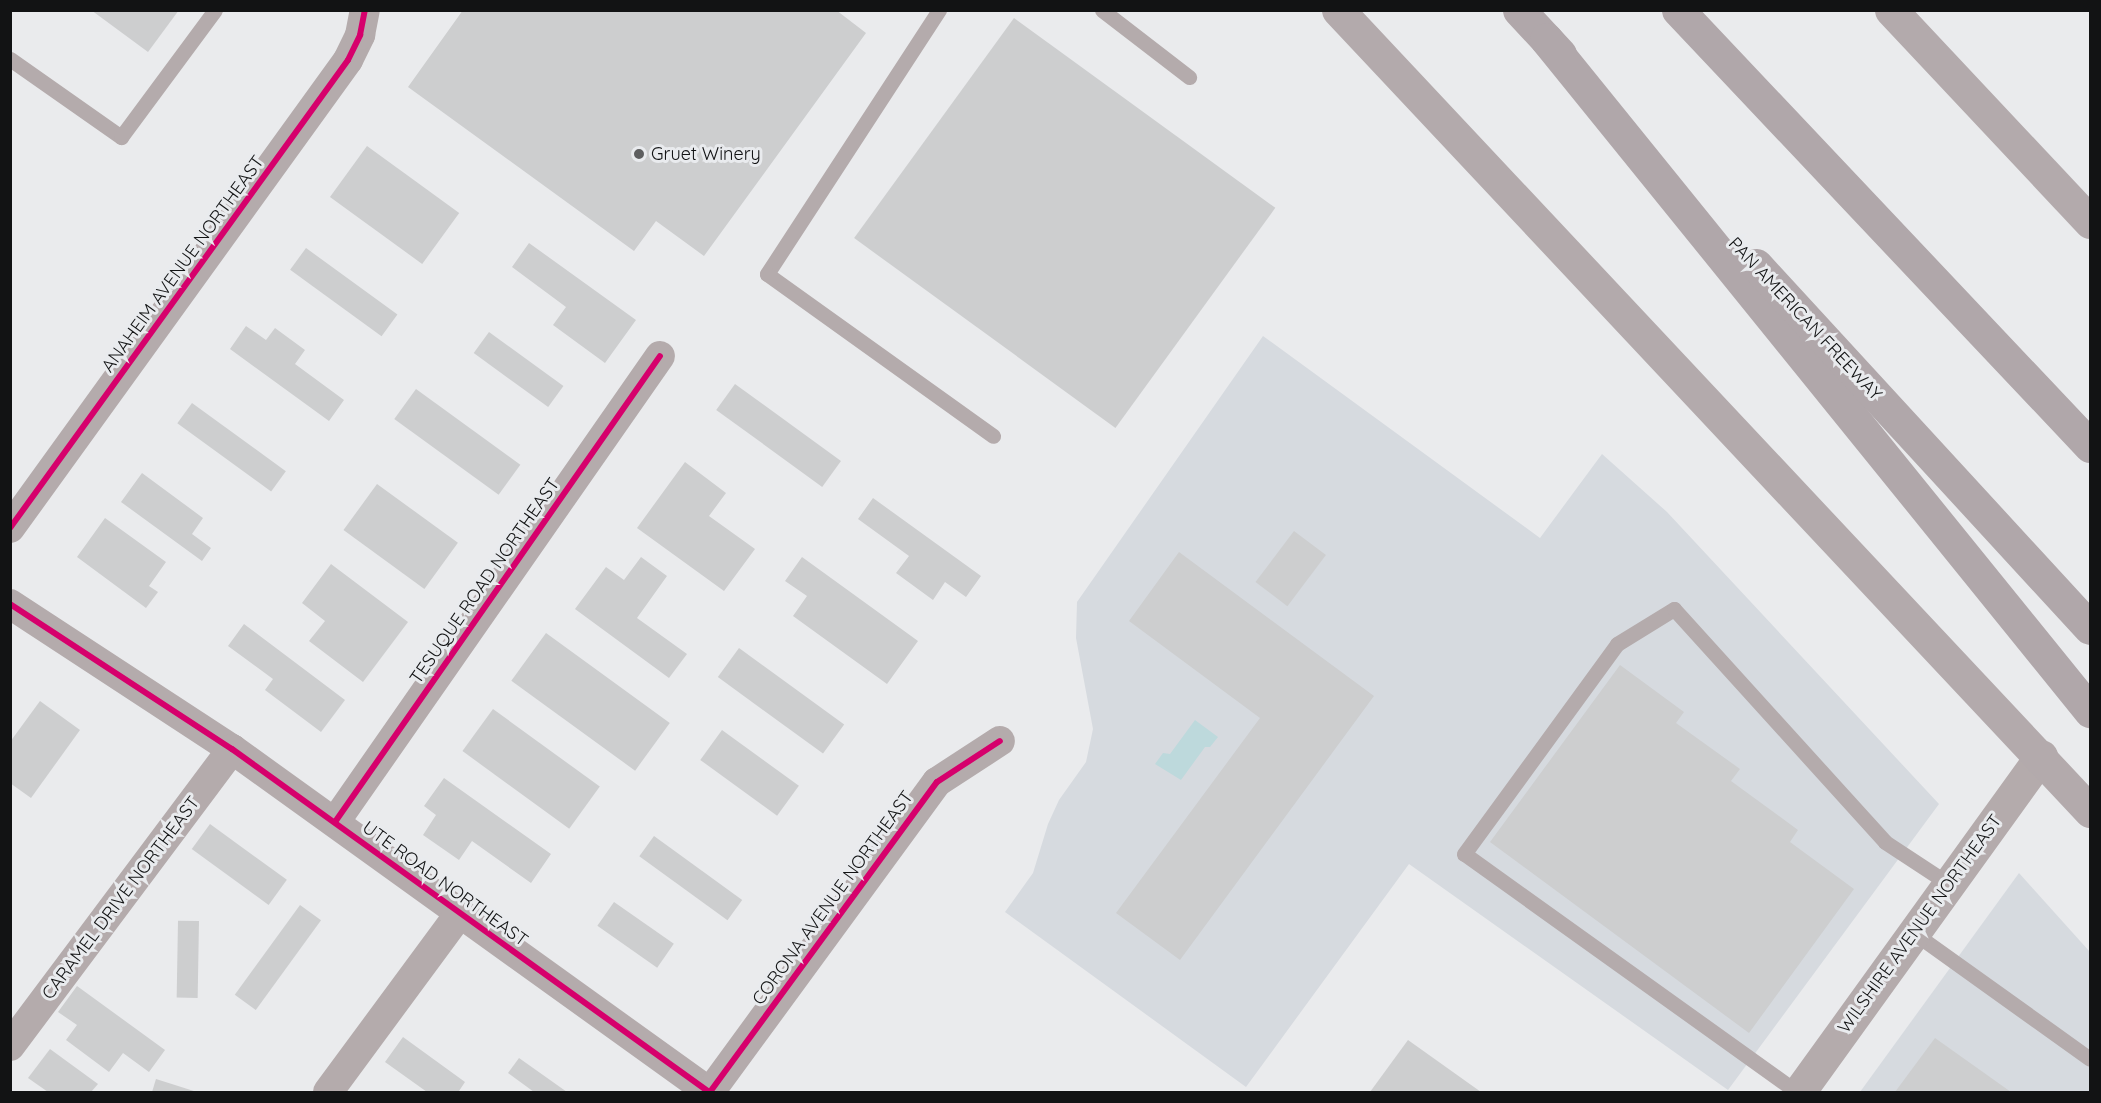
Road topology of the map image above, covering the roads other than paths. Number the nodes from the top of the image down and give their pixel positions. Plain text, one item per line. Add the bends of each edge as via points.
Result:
1 (215, 10) edge
2 (365, 10) edge
3 (939, 10) edge
4 (1102, 10) edge
5 (1338, 10) edge
6 (1519, 10) edge
7 (1678, 10) edge
8 (1891, 10) edge
9 (1546, 39) junction
10 (10, 58) edge
11 (1189, 77) dead end
12 (2091, 222) edge
13 (660, 356) dead end
14 (993, 436) dead end
15 (2091, 446) edge
16 (10, 528) edge
17 (10, 604) edge
18 (2091, 628) edge
19 (2091, 711) edge
20 (1000, 741) dead end
21 (232, 749) junction
22 (2041, 756) junction
23 (2091, 811) edge
24 (335, 822) junction
25 (1949, 885) junction
26 (460, 913) junction
27 (1914, 933) junction
28 (10, 1046) edge
29 (2091, 1059) edge
30 (328, 1092) edge
31 (710, 1092) edge
32 (1798, 1092) edge

1 - 10 lane via 121,137
2 - 16 street, ANAHEIM AVENUE NORTHEAST via 360,35 348,60
3 - 14 lane via 767,274
4 - 11 lane
5 - 22 main road
6 - 9 highway, PAN AMERICAN FREEWAY
7 - 15 highway
8 - 12 main road
9 - 18 highway, PAN AMERICAN FREEWAY
9 - 19 highway
13 - 24 street, TESUQUE ROAD NORTHEAST
17 - 21 street, UTE ROAD NORTHEAST
20 - 31 street, CORONA AVENUE NORTHEAST via 937,782
21 - 24 street, UTE ROAD NORTHEAST
21 - 28 street, CARAMEL DRIVE NORTHEAST
22 - 23 main road
22 - 25 street, WILSHIRE AVENUE NORTHEAST
24 - 26 street, UTE ROAD NORTHEAST
25 - 27 street, WILSHIRE AVENUE NORTHEAST
25 - 32 lane via 1885,842 1674,609 1617,644 1464,854
26 - 30 street
26 - 31 street, UTE ROAD NORTHEAST
27 - 29 lane
27 - 32 street, WILSHIRE AVENUE NORTHEAST

